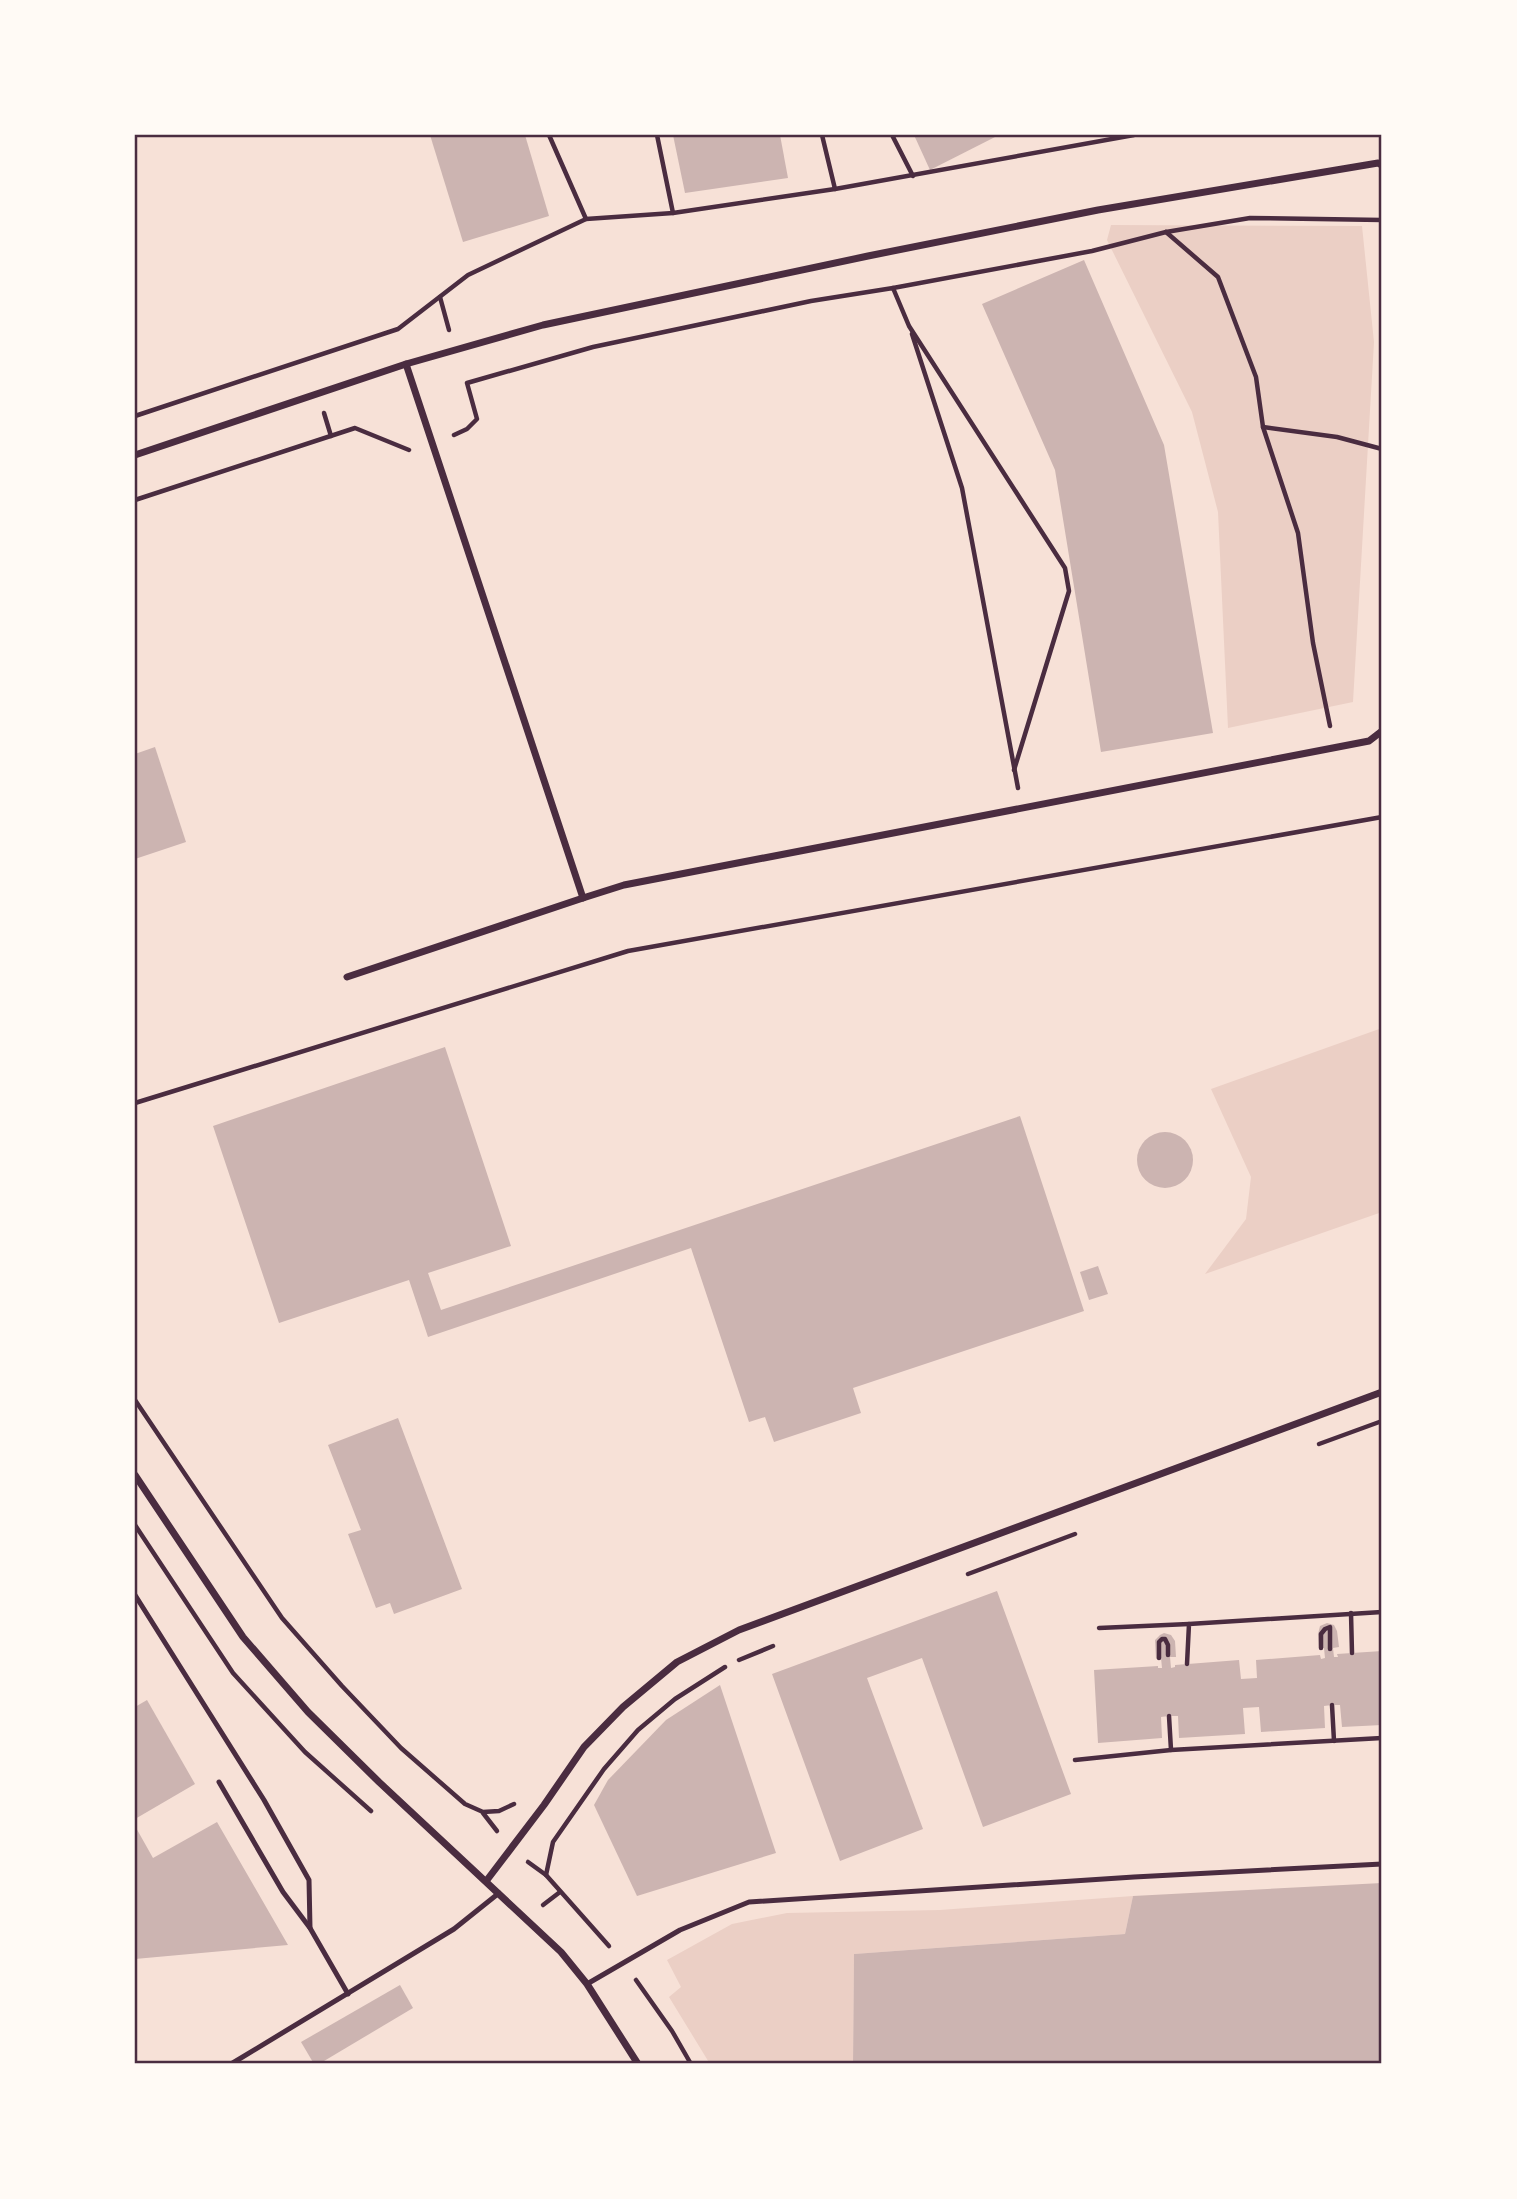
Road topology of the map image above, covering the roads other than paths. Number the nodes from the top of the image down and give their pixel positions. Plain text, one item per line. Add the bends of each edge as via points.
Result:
1 (1382, 164) edge
2 (406, 364) junction
3 (135, 455) edge
4 (1382, 731) edge
5 (583, 898) junction
6 (347, 977) dead end
7 (1382, 1392) edge
8 (135, 1475) edge
9 (135, 1595) edge
10 (219, 1782) dead end
11 (1382, 1864) edge
12 (486, 1881) junction
13 (499, 1892) junction
14 (310, 1928) junction
15 (587, 1984) junction
16 (348, 1994) junction
17 (231, 2064) edge
18 (638, 2064) edge

1 - 2 street via 1098,210 868,256 543,325
2 - 3 street
2 - 5 street
4 - 5 street via 1369,741 624,885
5 - 6 street
7 - 12 street via 739,1630 677,1662 584,1746
8 - 12 street via 243,1637 308,1712
9 - 14 lane via 309,1880
10 - 14 lane via 283,1892
11 - 15 lane via 748,1902 680,1930
12 - 13 street
13 - 15 street
13 - 16 lane via 454,1929
14 - 16 lane
15 - 18 street
16 - 17 lane

